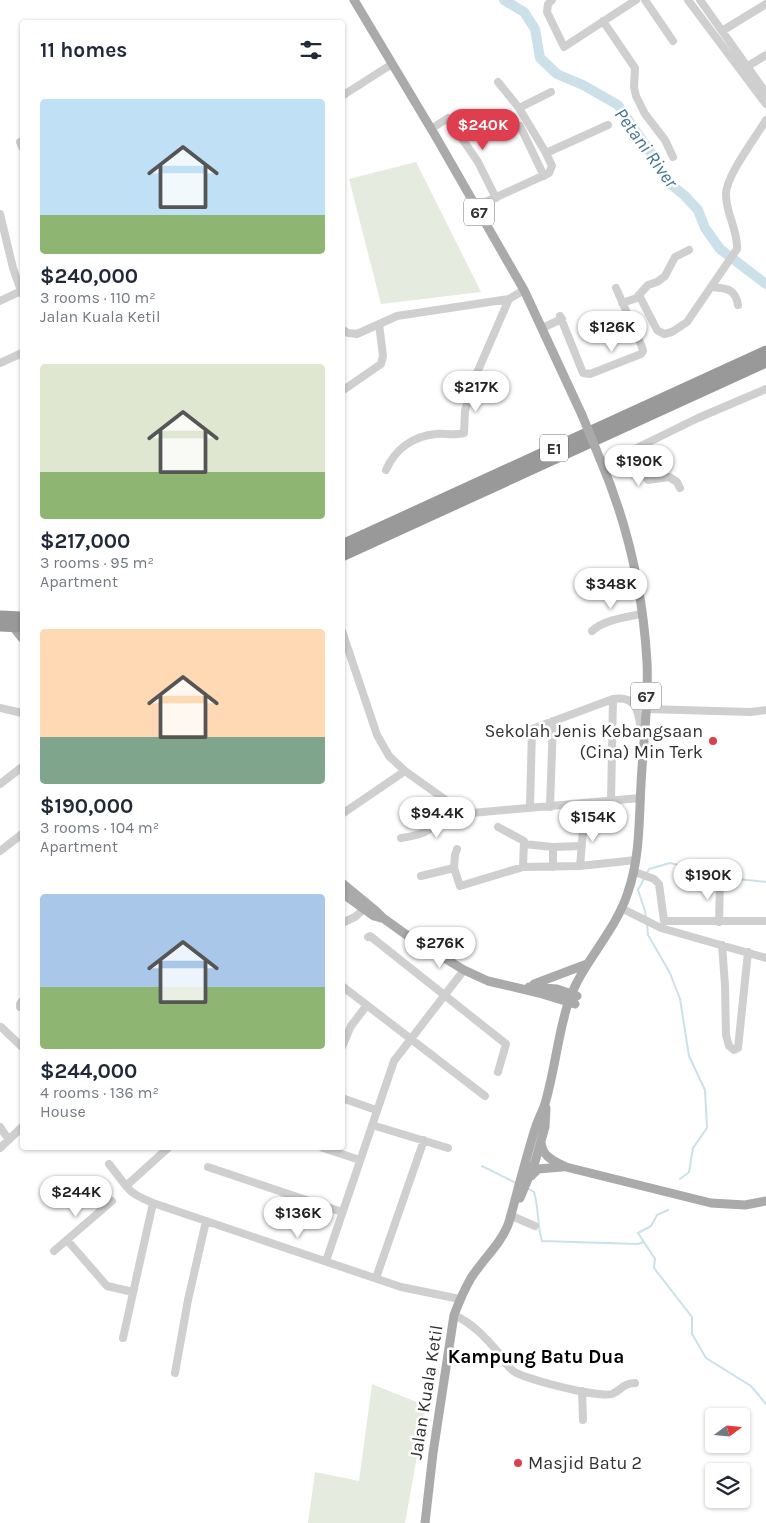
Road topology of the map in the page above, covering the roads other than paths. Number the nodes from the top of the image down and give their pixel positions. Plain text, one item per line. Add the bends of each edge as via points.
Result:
1 (354, 0) edge
2 (552, 0) edge
3 (636, 0) edge
4 (645, 0) edge
5 (690, 0) edge
6 (700, 0) edge
7 (766, 4) edge
8 (603, 22) junction
9 (722, 31) junction
10 (673, 41) dead end
11 (766, 55) edge
12 (392, 64) junction
13 (748, 66) junction
14 (498, 82) dead end
15 (552, 92) dead end
16 (766, 92) edge
17 (345, 94) edge
18 (766, 104) edge
19 (519, 108) junction
20 (766, 120) edge
21 (608, 125) dead end
22 (520, 126) dead end
23 (432, 129) junction
24 (546, 153) junction
25 (673, 157) dead end
26 (544, 176) junction
27 (496, 198) junction
28 (476, 206) junction
29 (0, 214) edge
30 (689, 250) dead end
31 (20, 287) edge
32 (712, 287) junction
33 (616, 288) dead end
34 (524, 290) junction
35 (20, 293) edge
36 (638, 296) junction
37 (509, 299) junction
38 (0, 301) edge
39 (622, 303) junction
40 (738, 306) dead end
41 (379, 324) junction
42 (542, 328) junction
43 (345, 331) edge
44 (766, 351) edge
45 (20, 354) edge
46 (766, 362) edge
47 (0, 363) edge
48 (345, 389) edge
49 (766, 389) edge
50 (616, 458) junction
51 (601, 462) junction
52 (386, 470) dead end
53 (680, 488) dead end
54 (345, 544) edge
55 (345, 555) edge
56 (0, 612) edge
57 (642, 614) junction
58 (0, 616) edge
59 (20, 617) edge
60 (0, 626) edge
61 (20, 627) edge
62 (592, 630) dead end
63 (20, 636) edge
64 (346, 653) edge
65 (613, 699) junction
66 (0, 708) edge
67 (646, 710) junction
68 (766, 710) edge
69 (20, 713) edge
70 (553, 721) junction
71 (643, 740) junction
72 (20, 768) edge
73 (405, 771) junction
74 (1, 780) edge
75 (640, 798) junction
76 (611, 802) junction
77 (451, 804) junction
78 (550, 807) junction
79 (530, 808) junction
80 (345, 812) edge
81 (584, 819) dead end
82 (498, 826) dead end
83 (20, 836) edge
84 (401, 838) dead end
85 (524, 844) junction
86 (581, 846) junction
87 (553, 847) junction
88 (457, 849) dead end
89 (0, 851) edge
90 (636, 860) junction
91 (580, 866) junction
92 (523, 867) junction
93 (553, 867) junction
94 (454, 868) junction
95 (638, 873) junction
96 (421, 876) dead end
97 (720, 882) dead end
98 (345, 884) edge
99 (345, 895) edge
100 (621, 908) junction
101 (364, 909) junction
102 (383, 918) junction
103 (766, 921) edge
104 (345, 922) edge
105 (719, 922) junction
106 (661, 925) junction
107 (368, 937) dead end
108 (722, 945) junction
109 (748, 952) junction
110 (594, 956) junction
111 (766, 958) edge
112 (587, 964) junction
113 (464, 970) junction
114 (511, 987) junction
115 (524, 987) junction
116 (345, 988) edge
117 (444, 996) junction
118 (573, 999) junction
119 (367, 1005) junction
120 (0, 1027) edge
121 (411, 1039) junction
122 (345, 1040) edge
123 (20, 1046) edge
124 (498, 1072) dead end
125 (485, 1096) dead end
126 (345, 1099) edge
127 (546, 1103) junction
128 (376, 1110) junction
129 (372, 1125) junction
130 (0, 1126) edge
131 (20, 1129) edge
132 (9, 1140) junction
133 (424, 1140) junction
134 (541, 1142) junction
135 (0, 1148) edge
136 (448, 1148) dead end
137 (166, 1150) edge
138 (329, 1150) edge
139 (532, 1158) junction
140 (360, 1160) junction
141 (109, 1164) dead end
142 (554, 1164) junction
143 (208, 1166) dead end
144 (526, 1180) junction
145 (126, 1186) junction
146 (766, 1201) edge
147 (112, 1202) dead end
148 (153, 1203) junction
149 (342, 1212) junction
150 (512, 1218) junction
151 (206, 1221) junction
152 (536, 1226) dead end
153 (68, 1240) junction
154 (54, 1251) dead end
155 (326, 1261) junction
156 (376, 1278) junction
157 (133, 1292) junction
158 (460, 1299) junction
159 (454, 1315) junction
160 (123, 1338) dead end
161 (175, 1373) dead end
162 (635, 1383) dead end
163 (582, 1391) junction
164 (583, 1420) dead end
165 (425, 1523) edge

1 - 12 main road, Jalan Kuala Ketil / 67
2 - 8 street via 547,12 564,47
3 - 8 street
4 - 10 street
5 - 18 street
6 - 9 street
7 - 9 street
8 - 25 street via 635,68 636,96 645,114 666,140
9 - 13 street
11 - 13 street
12 - 17 street
12 - 23 main road, Jalan Kuala Ketil / 67
13 - 16 street
14 - 19 street
15 - 19 street
19 - 24 street
20 - 32 street via 727,186 726,196 737,249
21 - 24 street
22 - 26 street
23 - 27 street via 448,118 478,162
23 - 28 main road, Jalan Kuala Ketil / 67
24 - 26 street via 552,166
26 - 27 street
27 - 28 street
28 - 34 main road, Jalan Kuala Ketil / 67
29 - 31 street
30 - 36 street via 675,257 665,276 648,285
32 - 36 street via 687,322 668,334 656,330
32 - 40 street via 734,293
33 - 39 street
34 - 37 street
34 - 42 main road, Jalan Kuala Ketil / 67
35 - 38 street
36 - 39 street
37 - 41 street via 397,316
37 - 52 street via 473,382 465,412 464,433 437,434 411,442 400,448
39 - 42 street via 643,351 590,374 581,371 561,318
41 - 43 street via 357,334
41 - 48 street via 381,364
42 - 51 main road, Jalan Kuala Ketil / 67, bridge
44 - 54 highway, E1
45 - 47 street
46 - 55 highway, E1
49 - 50 street
50 - 51 street
50 - 53 street via 638,464 648,480 669,477
51 - 57 main road, Jalan Kuala Ketil / 67 via 620,513
56 - 63 main road
57 - 62 street
57 - 67 main road, Jalan Kuala Ketil / 67 via 647,664
58 - 59 highway, bridge
60 - 61 highway, bridge
64 - 73 street via 376,735 389,756
65 - 70 street
65 - 71 street via 625,698 634,705
65 - 76 street
66 - 69 street
67 - 68 street
67 - 71 main road, Jalan Kuala Ketil / 67
70 - 78 street
70 - 79 street via 532,728
71 - 75 main road, Jalan Kuala Ketil / 67
72 - 74 street
73 - 77 street
73 - 80 street
75 - 76 street
75 - 90 main road, Jalan Kuala Ketil / 67
76 - 78 street
77 - 79 street via 472,813
77 - 84 street via 429,831
78 - 79 street
81 - 86 street
82 - 85 street via 522,838
83 - 89 street
85 - 87 street
85 - 92 street
86 - 87 street
86 - 91 street
87 - 93 street
88 - 94 street
90 - 91 street
90 - 95 main road, Jalan Kuala Ketil / 67
91 - 93 street
92 - 93 street
92 - 94 street via 460,886
94 - 96 street
95 - 100 main road, Jalan Kuala Ketil / 67
95 - 106 street via 654,879 660,886
97 - 105 street
98 - 102 main road
99 - 101 main road
100 - 106 street
100 - 110 main road, Jalan Kuala Ketil / 67
101 - 102 main road
101 - 104 street
102 - 113 main road
103 - 105 street
105 - 106 street
106 - 108 street
107 - 117 street
108 - 109 street
108 - 109 street via 726,1035 729,1046 734,1050 738,1048
109 - 111 street
110 - 112 main road, Jalan Kuala Ketil / 67
110 - 118 main road, Jalan Kuala Ketil / 67
112 - 115 main road
112 - 118 main road, Jalan Kuala Ketil / 67
113 - 114 main road
113 - 117 street
114 - 115 main road
114 - 118 main road
115 - 118 main road via 541,987
116 - 119 street
117 - 121 street
117 - 124 street via 506,1044
118 - 127 main road, Jalan Kuala Ketil / 67
119 - 121 street
119 - 122 street
120 - 123 street
121 - 125 street
121 - 128 street via 394,1061
126 - 128 street
127 - 134 main road, Jalan Kuala Ketil / 67 via 546,1127
127 - 139 main road, Jalan Kuala Ketil / 67 via 537,1124
128 - 129 street
129 - 133 street
129 - 140 street
130 - 132 street
131 - 132 street
132 - 135 street
133 - 136 street
133 - 156 street
134 - 139 main road, Jalan Kuala Ketil / 67
134 - 142 main road via 544,1153
137 - 145 street
138 - 140 street
139 - 142 main road
139 - 144 main road, Jalan Kuala Ketil / 67
140 - 149 street
141 - 145 street
142 - 144 main road via 538,1169
142 - 146 main road via 711,1203
143 - 149 street
144 - 150 main road, Jalan Kuala Ketil / 67
145 - 148 street
147 - 153 street
148 - 151 street
148 - 157 street
149 - 155 street
150 - 152 street
150 - 158 main road, Jalan Kuala Ketil / 67
151 - 155 street
151 - 161 street
153 - 154 street
153 - 157 street via 107,1286
155 - 156 street
156 - 158 street via 401,1287
157 - 160 street
158 - 159 main road, Jalan Kuala Ketil / 67
159 - 163 street via 475,1328 512,1370
159 - 165 main road, Jalan Kuala Ketil / 67
162 - 163 street via 626,1384 612,1394
163 - 164 street

